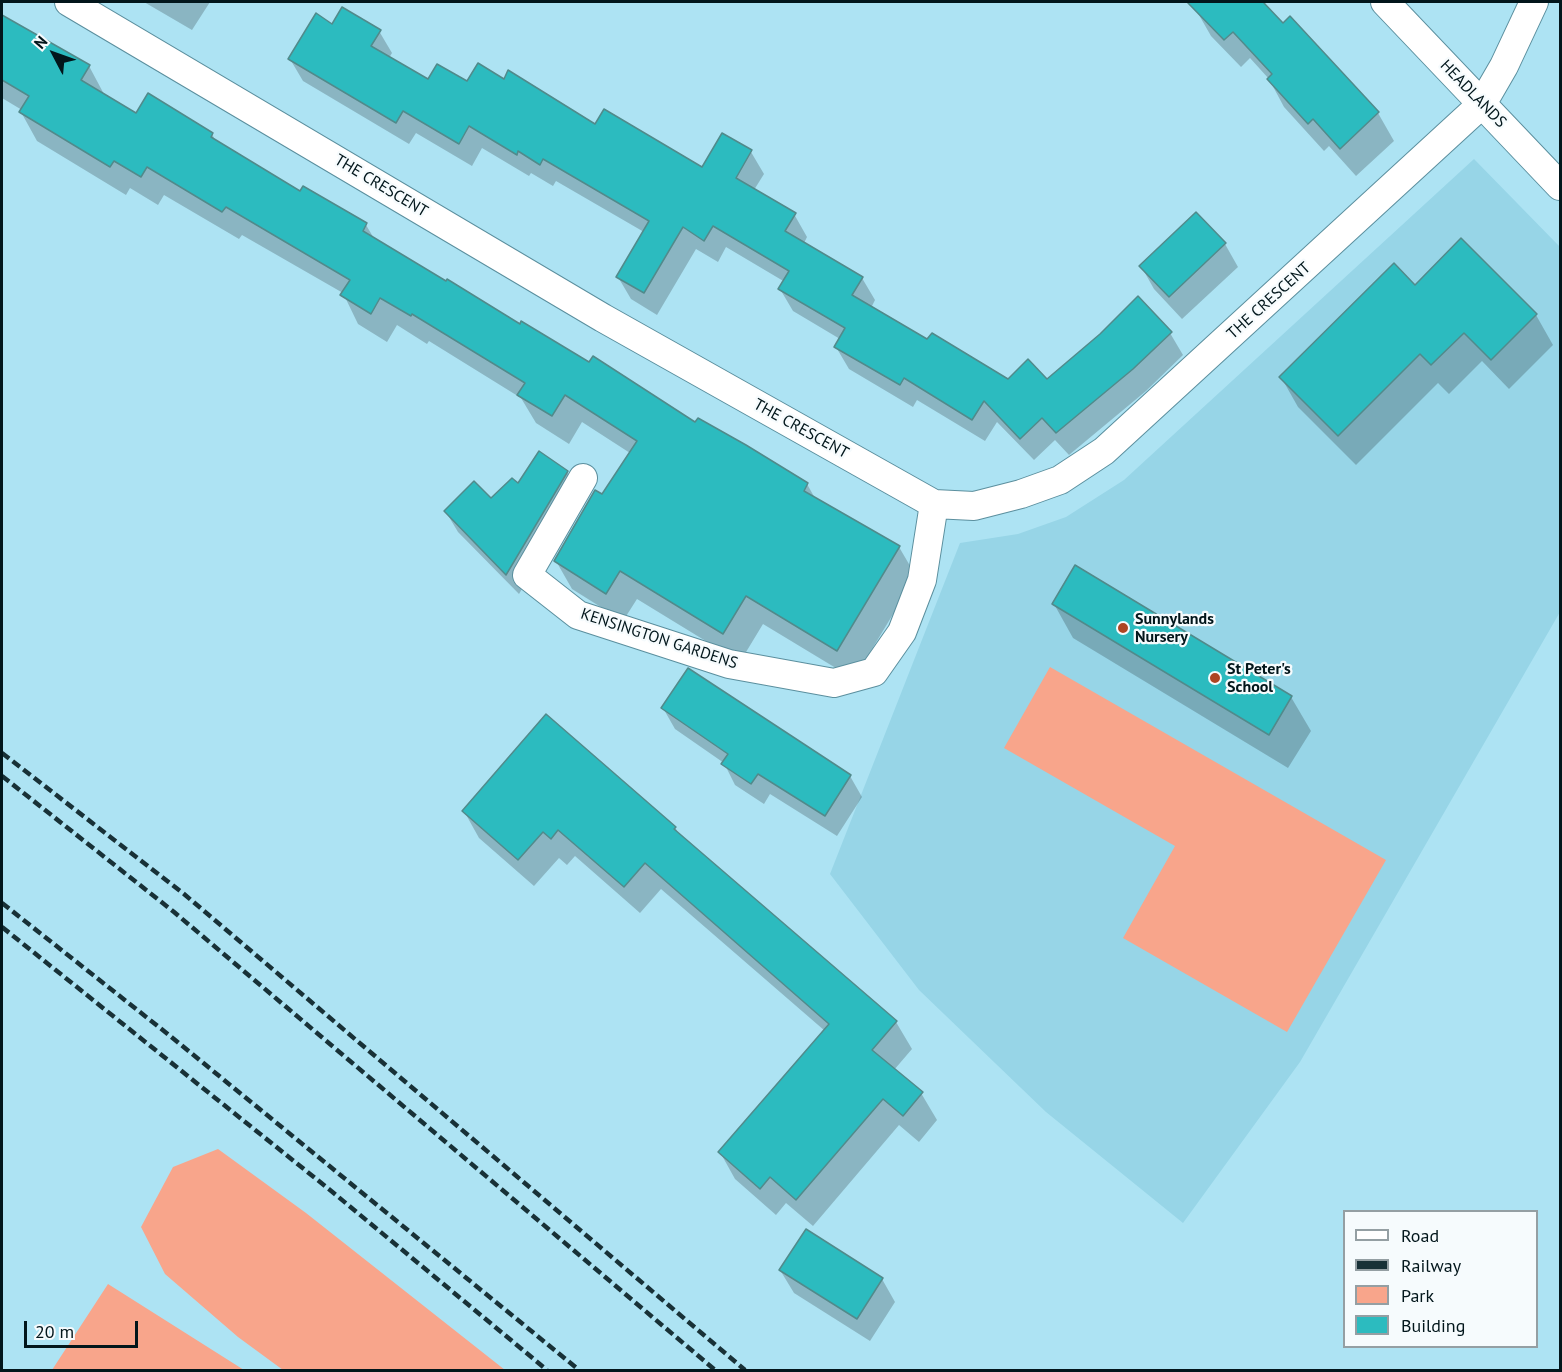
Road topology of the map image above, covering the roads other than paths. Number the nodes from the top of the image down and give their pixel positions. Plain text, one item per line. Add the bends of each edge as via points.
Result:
1 (69, 2) edge
2 (1385, 2) edge
3 (1534, 2) edge
4 (1482, 104) junction
5 (1560, 186) edge
6 (583, 478) dead end
7 (934, 504) junction

1 - 7 street, THE CRESCENT via 593,312
2 - 4 street, HEADLANDS
3 - 4 street, THE CRESCENT
4 - 5 street, HEADLANDS
4 - 7 street, THE CRESCENT via 1104,451 1059,480 1021,494 974,506
6 - 7 street, KENSINGTON GARDENS via 527,575 578,615 729,664 834,683 874,672 903,632 922,580

